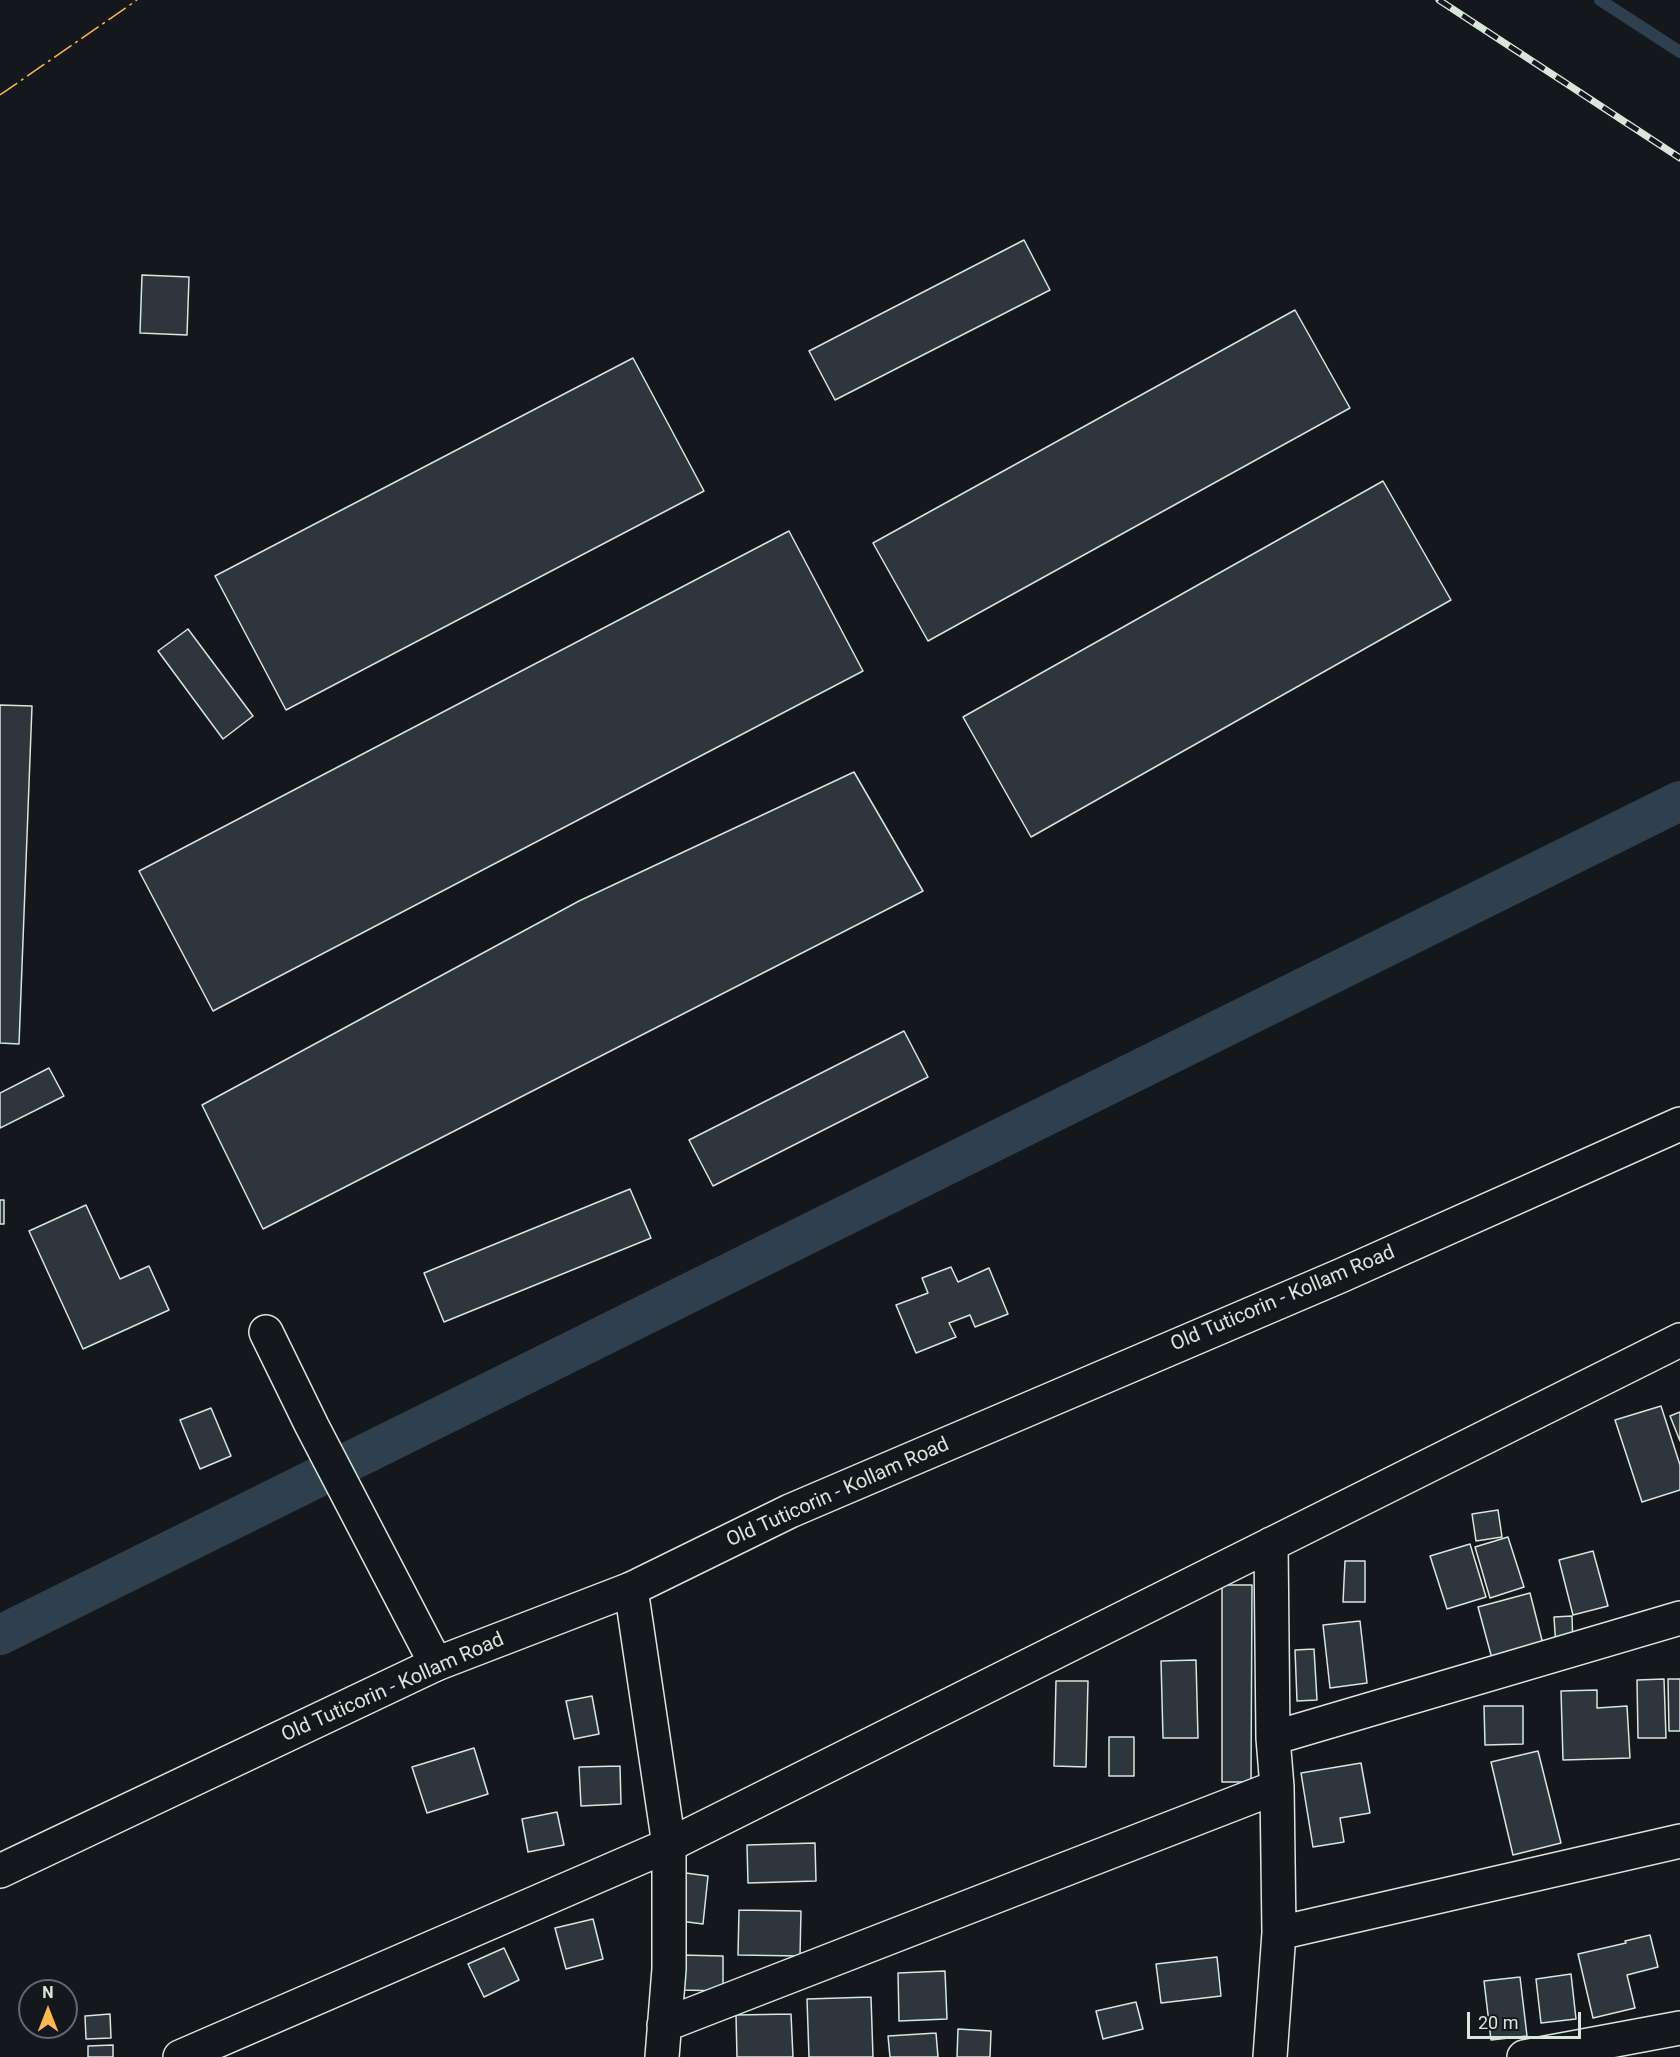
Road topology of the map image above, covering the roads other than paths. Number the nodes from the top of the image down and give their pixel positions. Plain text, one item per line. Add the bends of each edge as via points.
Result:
1 (1680, 1124) edge
2 (266, 1332) dead end
3 (1680, 1340) edge
4 (1271, 1544) junction
5 (631, 1589) junction
6 (1680, 1618) edge
7 (436, 1664) junction
8 (1273, 1738) junction
9 (1277, 1787) junction
10 (1680, 1841) edge
11 (669, 1845) junction
12 (0, 1870) edge
13 (1279, 1933) junction
14 (1680, 2028) edge
15 (663, 2041) edge
16 (180, 2057) edge
17 (1270, 2057) edge
18 (1524, 2057) edge

1 - 5 street, Old Tuticorin - Kollam Road via 1329,1281 790,1511
2 - 7 street
3 - 4 street
4 - 8 street
4 - 11 street
5 - 7 street, Old Tuticorin - Kollam Road
5 - 11 street
6 - 8 street
7 - 12 street, Old Tuticorin - Kollam Road
8 - 9 street
9 - 13 street
9 - 15 street
10 - 13 street
11 - 15 street via 669,1969
11 - 16 street
13 - 17 street
14 - 18 street

